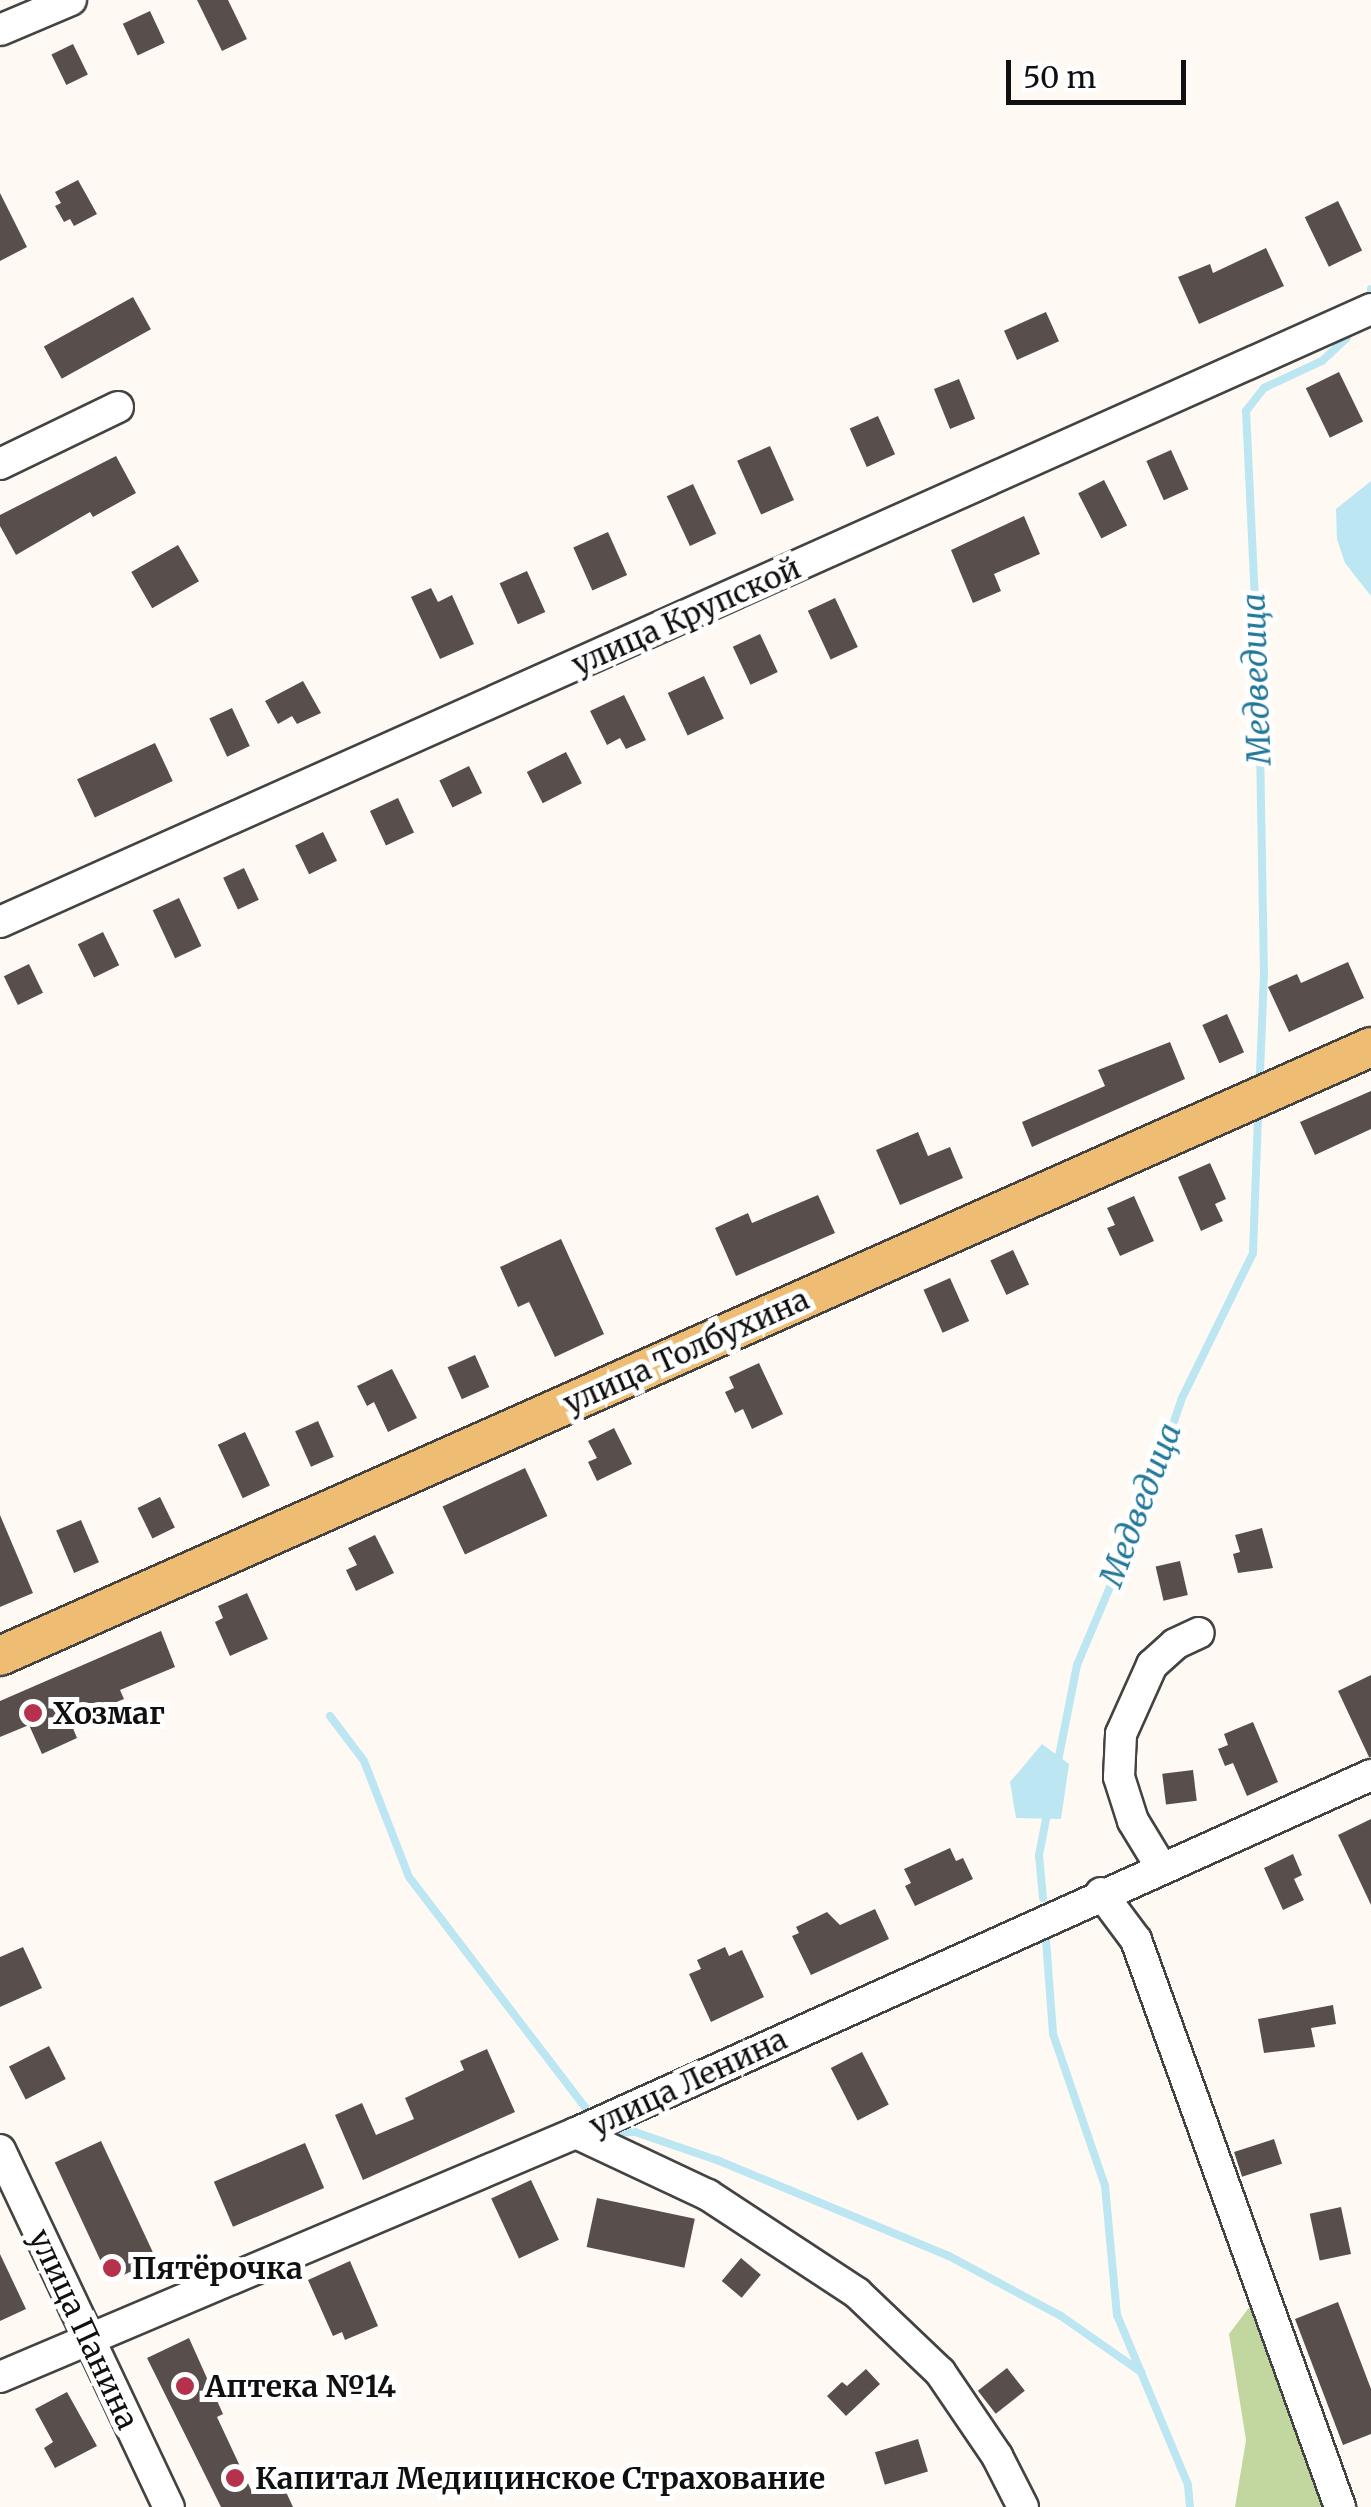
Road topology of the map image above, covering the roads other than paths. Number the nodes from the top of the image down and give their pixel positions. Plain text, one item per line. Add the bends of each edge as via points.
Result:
1 (71, 0) edge
2 (0, 30) edge
3 (1371, 308) edge
4 (118, 406) dead end
5 (0, 464) edge
6 (0, 922) edge
7 (1371, 1046) edge
8 (1199, 1633) dead end
9 (0, 1656) edge
10 (1371, 1774) edge
11 (1161, 1867) junction
12 (1100, 1893) junction
13 (576, 2133) junction
14 (0, 2150) edge
15 (87, 2338) junction
16 (0, 2377) edge
17 (170, 2507) edge
18 (1023, 2507) edge
19 (1340, 2507) edge

1 - 2 street
3 - 6 street, улица Крупской
4 - 5 street
7 - 9 main road, улица Толбухина
8 - 11 street via 1152,1664 1121,1734 1119,1776 1132,1821
10 - 11 street, улица Ленина
11 - 12 street, улица Ленина
12 - 13 street, улица Ленина
12 - 19 street via 1136,1940
13 - 15 street, улица Ленина
13 - 18 street via 708,2195 857,2293 940,2372
14 - 15 street, улица Панина
15 - 16 street, улица Ленина
15 - 17 street, улица Панина

